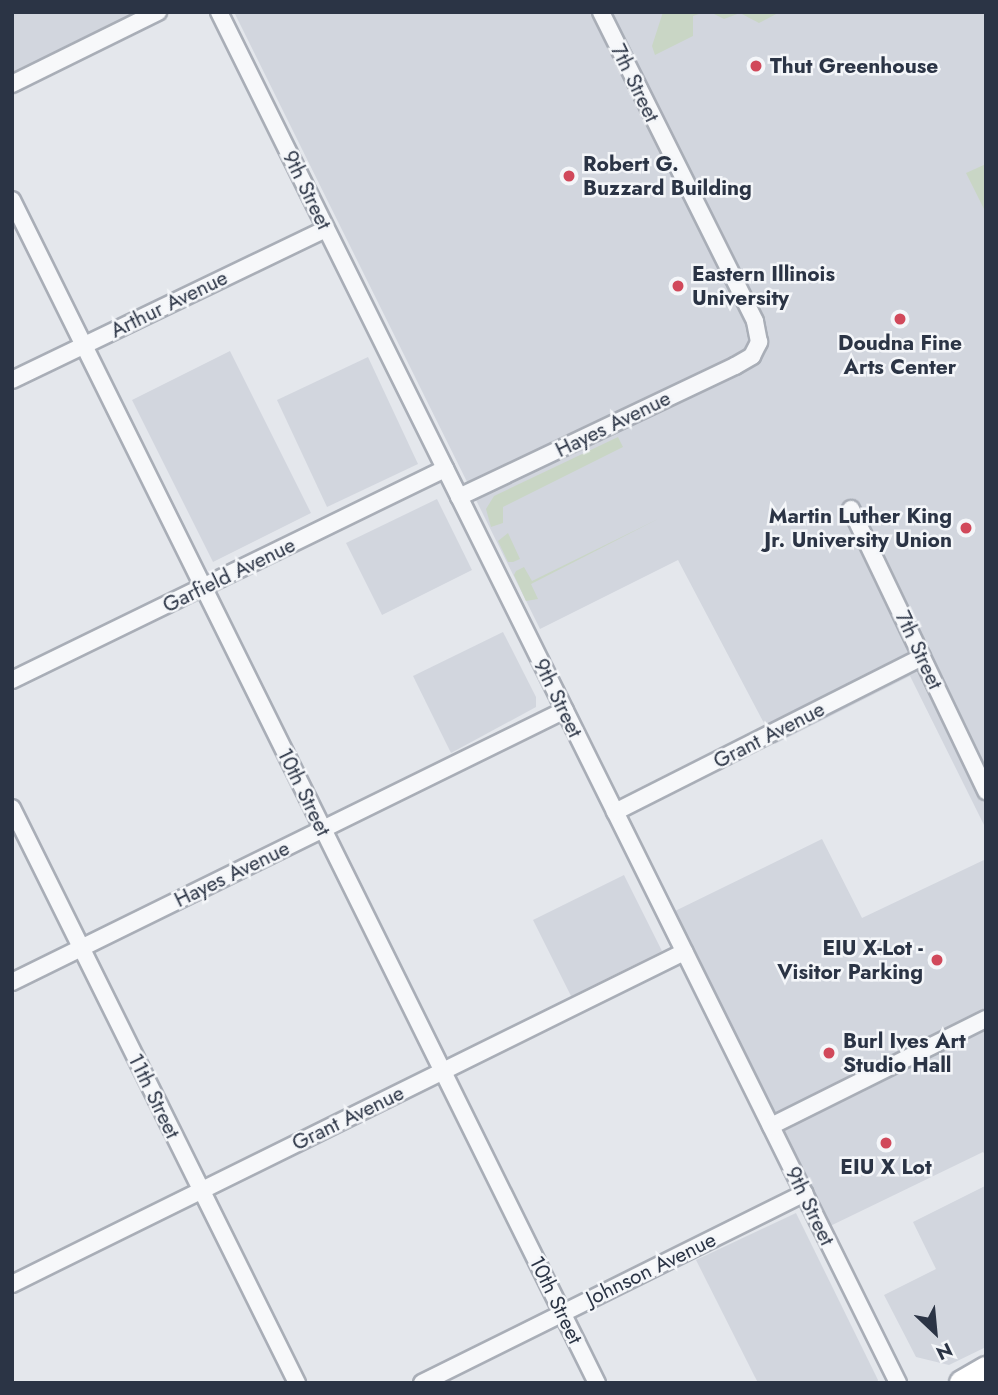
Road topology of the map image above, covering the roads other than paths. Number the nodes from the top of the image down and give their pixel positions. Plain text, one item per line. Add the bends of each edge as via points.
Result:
1 (158, 12) edge
2 (219, 12) edge
3 (601, 12) edge
4 (12, 84) edge
5 (12, 200) edge
6 (326, 229) junction
7 (760, 342) joint
8 (83, 345) junction
9 (12, 380) edge
10 (445, 469) junction
11 (459, 497) junction
12 (851, 509) dead end
13 (203, 587) junction
14 (922, 657) junction
15 (12, 680) edge
16 (565, 710) junction
17 (986, 792) edge
18 (12, 808) edge
19 (615, 812) junction
20 (323, 829) junction
21 (81, 948) junction
22 (684, 952) junction
23 (12, 982) edge
24 (986, 1019) edge
25 (443, 1071) junction
26 (771, 1126) junction
27 (201, 1191) junction
28 (804, 1193) junction
29 (12, 1284) edge
30 (563, 1313) junction
31 (986, 1369) edge
32 (297, 1383) edge
33 (422, 1383) edge
34 (597, 1383) edge
35 (898, 1383) edge
36 (962, 1383) edge

1 - 4 street
2 - 6 street, 9th Street
3 - 7 street, 7th Street via 755,321
5 - 8 street, 10th Street
6 - 8 street, Arthur Avenue
6 - 10 street, 9th Street
7 - 11 street, Hayes Avenue via 752,356 735,366
8 - 9 street, Arthur Avenue
8 - 13 street, 10th Street
10 - 11 street, 9th Street
10 - 13 street, Garfield Avenue
11 - 16 street, 9th Street
12 - 14 street, 7th Street
13 - 15 street, Garfield Avenue
13 - 20 street, 10th Street
14 - 17 street, 7th Street
14 - 19 street, Grant Avenue
16 - 19 street, 9th Street
16 - 20 street, Hayes Avenue
18 - 21 street, 11th Street
19 - 22 street, 9th Street
20 - 21 street, Hayes Avenue
20 - 25 street, 10th Street
21 - 23 street, Hayes Avenue
21 - 27 street, 11th Street
22 - 25 street, Grant Avenue
22 - 26 street, 9th Street
24 - 26 street
25 - 27 street, Grant Avenue
25 - 30 street, 10th Street
26 - 28 street, 9th Street
27 - 29 street, Grant Avenue
27 - 32 street, 11th Street
28 - 30 street, Johnson Avenue
28 - 35 street, 9th Street
30 - 33 street, Johnson Avenue
30 - 34 street, 10th Street
31 - 36 main road

